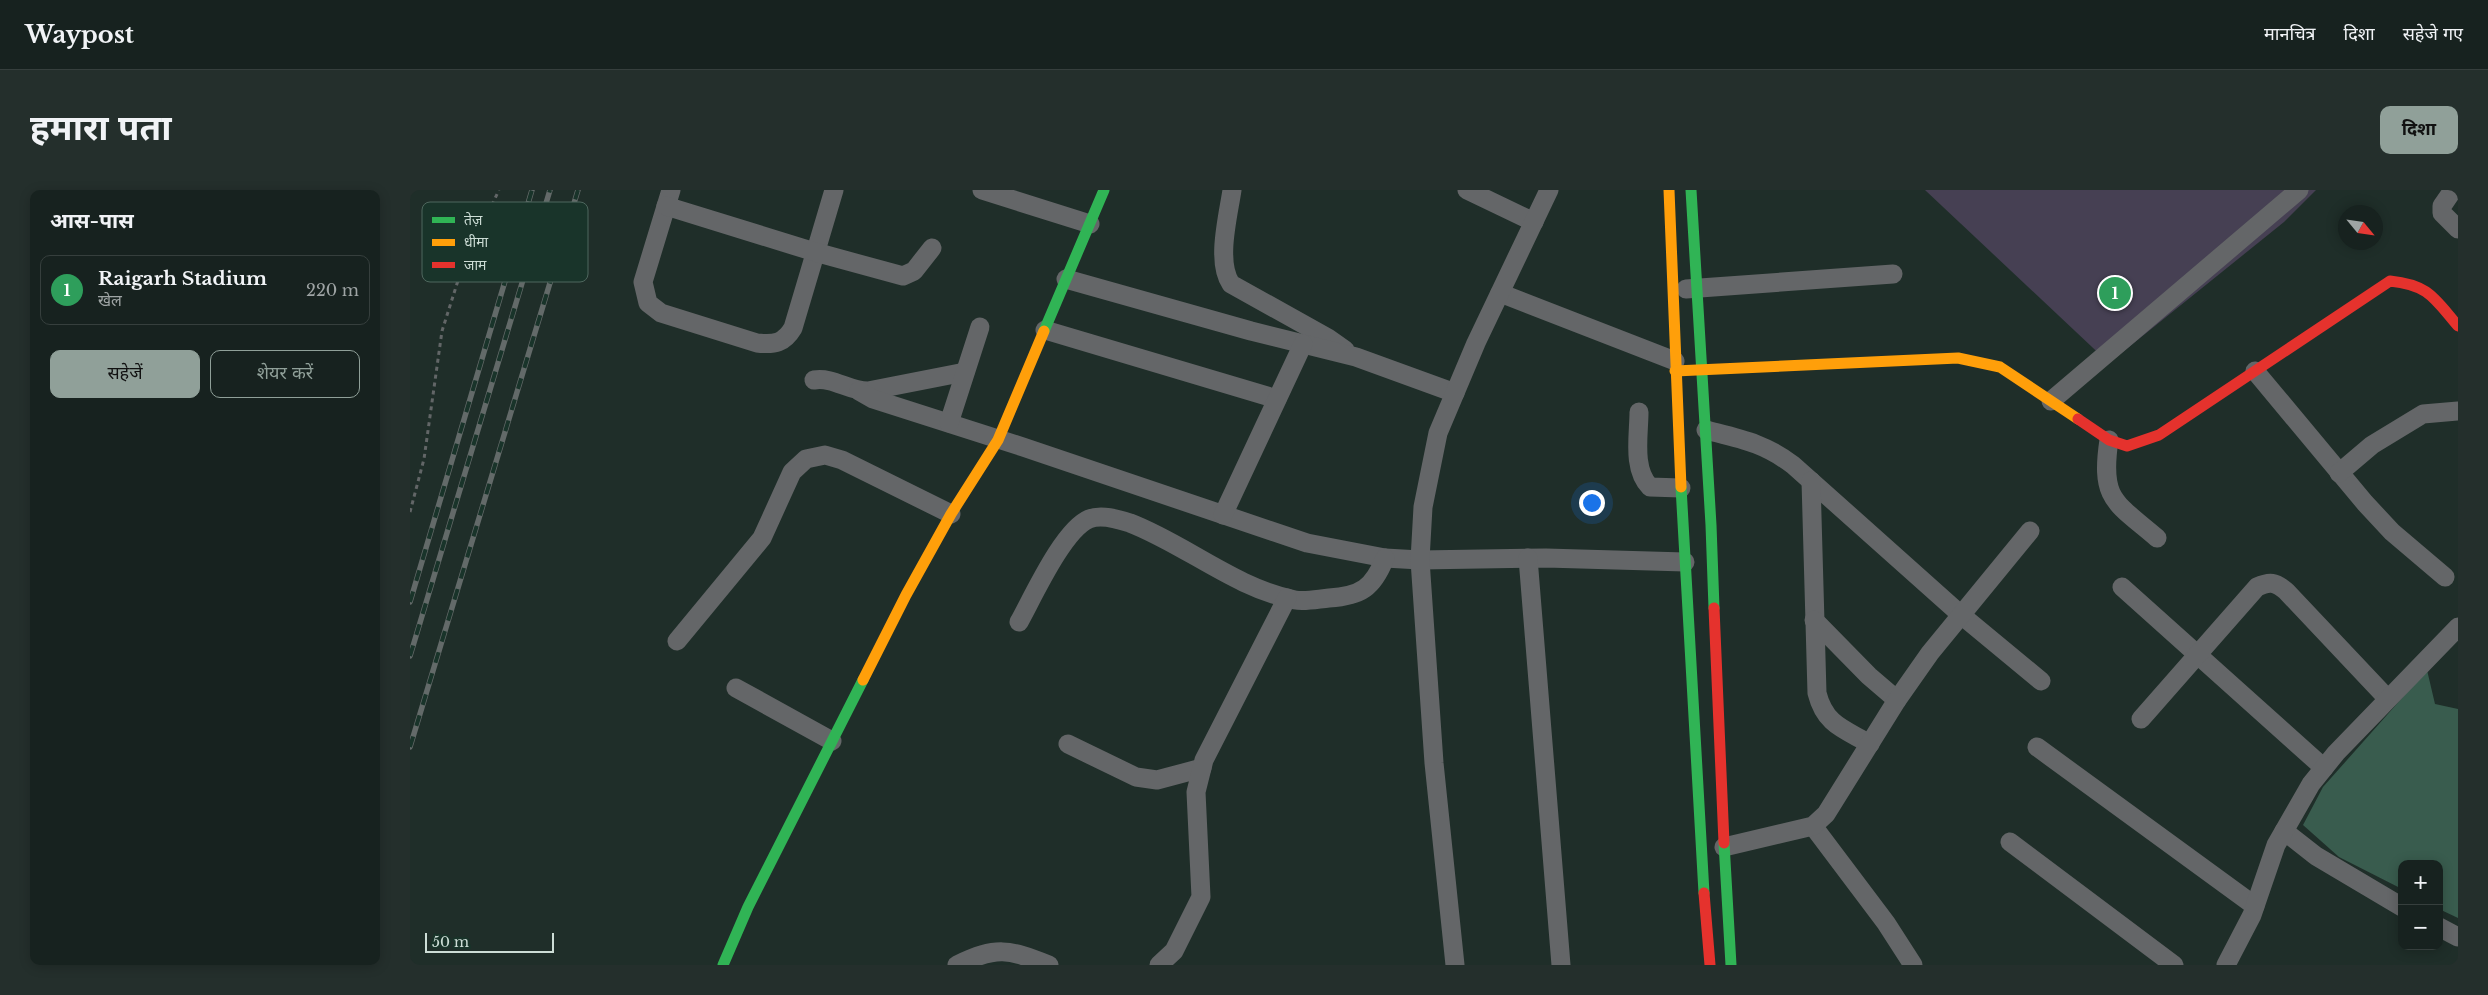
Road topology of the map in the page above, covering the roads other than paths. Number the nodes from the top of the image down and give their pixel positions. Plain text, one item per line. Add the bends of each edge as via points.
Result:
1 (834, 190) edge
2 (982, 190) edge
3 (1104, 190) edge
4 (1232, 190) edge
5 (1467, 190) edge
6 (1549, 190) edge
7 (1669, 190) edge
8 (1691, 190) edge
9 (2299, 190) edge
10 (2453, 190) edge
11 (668, 198) edge
12 (1534, 222) junction
13 (1090, 224) junction
14 (2458, 229) edge
15 (932, 248) dead end
16 (815, 252) junction
17 (1893, 274) dead end
18 (1066, 279) junction
19 (1697, 288) junction
20 (1673, 291) junction
21 (1500, 293) junction
22 (2456, 318) edge
23 (980, 327) dead end
24 (1045, 330) junction
25 (1303, 344) junction
26 (1356, 357) junction
27 (1675, 366) junction
28 (1702, 370) junction
29 (2254, 371) junction
30 (965, 372) junction
31 (814, 380) dead end
32 (859, 391) junction
33 (1455, 393) junction
34 (1277, 399) junction
35 (2051, 401) junction
36 (2458, 411) edge
37 (1639, 412) dead end
38 (949, 423) junction
39 (1706, 430) junction
40 (998, 440) junction
41 (2109, 440) junction
42 (2339, 472) junction
43 (1811, 481) junction
44 (1681, 488) junction
45 (951, 514) junction
46 (1223, 515) junction
47 (2030, 531) dead end
48 (2158, 538) dead end
49 (1385, 558) junction
50 (1528, 558) junction
51 (1420, 560) junction
52 (1685, 562) junction
53 (2444, 577) dead end
54 (2122, 587) dead end
55 (1287, 598) junction
56 (1960, 614) junction
57 (1814, 620) junction
58 (1020, 622) dead end
59 (2458, 627) edge
60 (678, 641) dead end
61 (2197, 654) junction
62 (2040, 681) dead end
63 (736, 688) dead end
64 (2387, 698) junction
65 (1896, 700) junction
66 (2141, 719) dead end
67 (832, 741) junction
68 (1068, 744) dead end
69 (1870, 744) junction
70 (2037, 747) dead end
71 (1202, 768) junction
72 (2324, 768) junction
73 (1814, 826) junction
74 (2284, 832) junction
75 (2010, 842) dead end
76 (1724, 848) junction
77 (2399, 905) edge
78 (2255, 906) junction
79 (2443, 929) edge
80 (2458, 937) edge
81 (723, 965) edge
82 (957, 965) edge
83 (1049, 965) edge
84 (1159, 965) edge
85 (1455, 965) edge
86 (1561, 965) edge
87 (1710, 965) edge
88 (1731, 965) edge
89 (1913, 965) edge
90 (2174, 965) edge
91 (2226, 965) edge

1 - 16 street
2 - 13 street
3 - 13 street
4 - 26 street via 1223,261 1225,275 1231,284
5 - 12 street
6 - 12 street
7 - 20 street
8 - 19 street
9 - 35 street
10 - 14 street via 2442,206 2442,213
11 - 16 street
11 - 16 street via 643,282 648,303 670,316 757,343 781,342 787,338 797,318
12 - 21 street
13 - 18 street
15 - 16 street via 914,271 903,276
17 - 19 street
18 - 24 street
18 - 25 street
19 - 20 street
19 - 28 street
20 - 27 street
21 - 27 street
21 - 33 street
22 - 29 street via 2428,292 2410,283 2390,281
23 - 30 street
24 - 34 street
24 - 40 street
25 - 26 street
25 - 34 street
26 - 33 street
27 - 28 street
27 - 44 street
28 - 35 street via 1958,358 2000,367
28 - 39 street
29 - 41 street via 2159,435 2127,446
29 - 42 street
30 - 32 street
30 - 38 street
31 - 32 street via 823,378
32 - 38 street via 873,399
33 - 51 street via 1438,433 1423,508
34 - 46 street
35 - 41 street
36 - 42 street via 2423,414 2372,445
37 - 44 street via 1639,466 1643,480 1650,487
38 - 40 street
39 - 43 street via 1773,450
39 - 76 street
40 - 45 street
40 - 46 street
41 - 48 street via 2105,469 2115,501
42 - 53 street via 2392,532
43 - 56 street
43 - 57 street
44 - 52 street
45 - 60 street via 842,460 824,455 806,459 792,472 762,538
45 - 67 street
46 - 49 street via 1307,543
47 - 56 street
49 - 51 street
49 - 55 street via 1378,576 1361,592 1346,597
50 - 51 street
50 - 52 street
50 - 86 street
51 - 85 street via 1434,763
52 - 87 street
54 - 61 street
55 - 58 street via 1242,581 1130,523 1103,517 1088,519 1062,544
55 - 71 street
56 - 62 street
56 - 65 street
57 - 65 street
57 - 69 street via 1817,693 1821,710 1832,722
59 - 64 street
61 - 64 street via 2257,586 2269,582 2276,584
61 - 66 street
61 - 72 street
63 - 67 street
64 - 72 street
65 - 69 street
67 - 81 street via 748,907
68 - 71 street via 1136,777 1157,780
69 - 73 street via 1834,804
70 - 78 street
71 - 84 street via 1196,792 1201,897 1174,951
72 - 74 street via 2311,784
73 - 76 street
73 - 89 street
74 - 77 street via 2324,861
74 - 78 street via 2265,872
75 - 90 street
76 - 88 street
78 - 91 street via 2246,930
79 - 80 street
82 - 83 street via 998,950 1018,953

